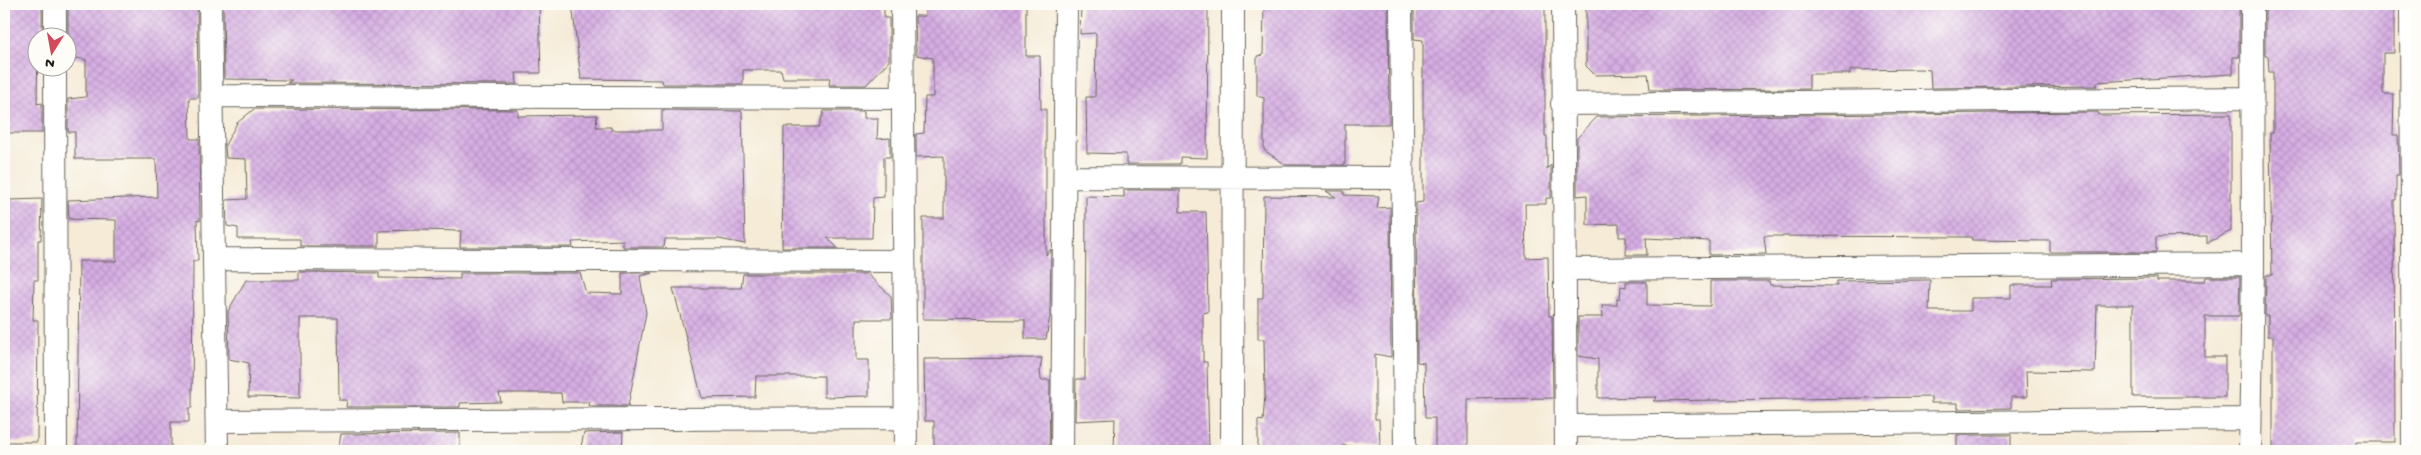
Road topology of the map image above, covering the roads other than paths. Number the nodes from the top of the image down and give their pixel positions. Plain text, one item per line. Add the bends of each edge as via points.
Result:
1 (55, 4) edge
2 (210, 4) edge
3 (902, 4) edge
4 (1066, 4) edge
5 (1233, 4) edge
6 (1401, 4) edge
7 (1563, 4) edge
8 (2252, 4) edge
9 (2411, 4) edge
10 (55, 28) edge
11 (55, 78) edge
12 (212, 96) junction
13 (903, 98) junction
14 (2251, 98) junction
15 (1562, 104) junction
16 (1065, 177) junction
17 (1401, 178) junction
18 (1233, 179) junction
19 (214, 259) junction
20 (904, 261) junction
21 (2253, 264) junction
22 (1565, 269) junction
23 (906, 418) junction
24 (2250, 419) junction
25 (216, 421) junction
26 (1567, 426) junction
27 (56, 451) edge
28 (217, 451) edge
29 (906, 451) edge
30 (1062, 451) edge
31 (1232, 451) edge
32 (1405, 451) edge
33 (1566, 451) edge
34 (2250, 451) edge
35 (2414, 451) edge

1 - 10 street
2 - 12 street
3 - 13 street
4 - 16 street
5 - 18 street
6 - 17 street
7 - 15 street
8 - 14 street
9 - 35 street
11 - 27 street
12 - 13 street
12 - 19 street
13 - 20 street
14 - 15 street
14 - 21 street
15 - 22 street
16 - 18 street
16 - 30 street
17 - 18 street
17 - 32 street
18 - 31 street
19 - 20 street
19 - 25 street
20 - 23 street
21 - 22 street
21 - 24 street
22 - 26 street
23 - 25 street
23 - 29 street
24 - 26 street
24 - 34 street
25 - 28 street
26 - 33 street

